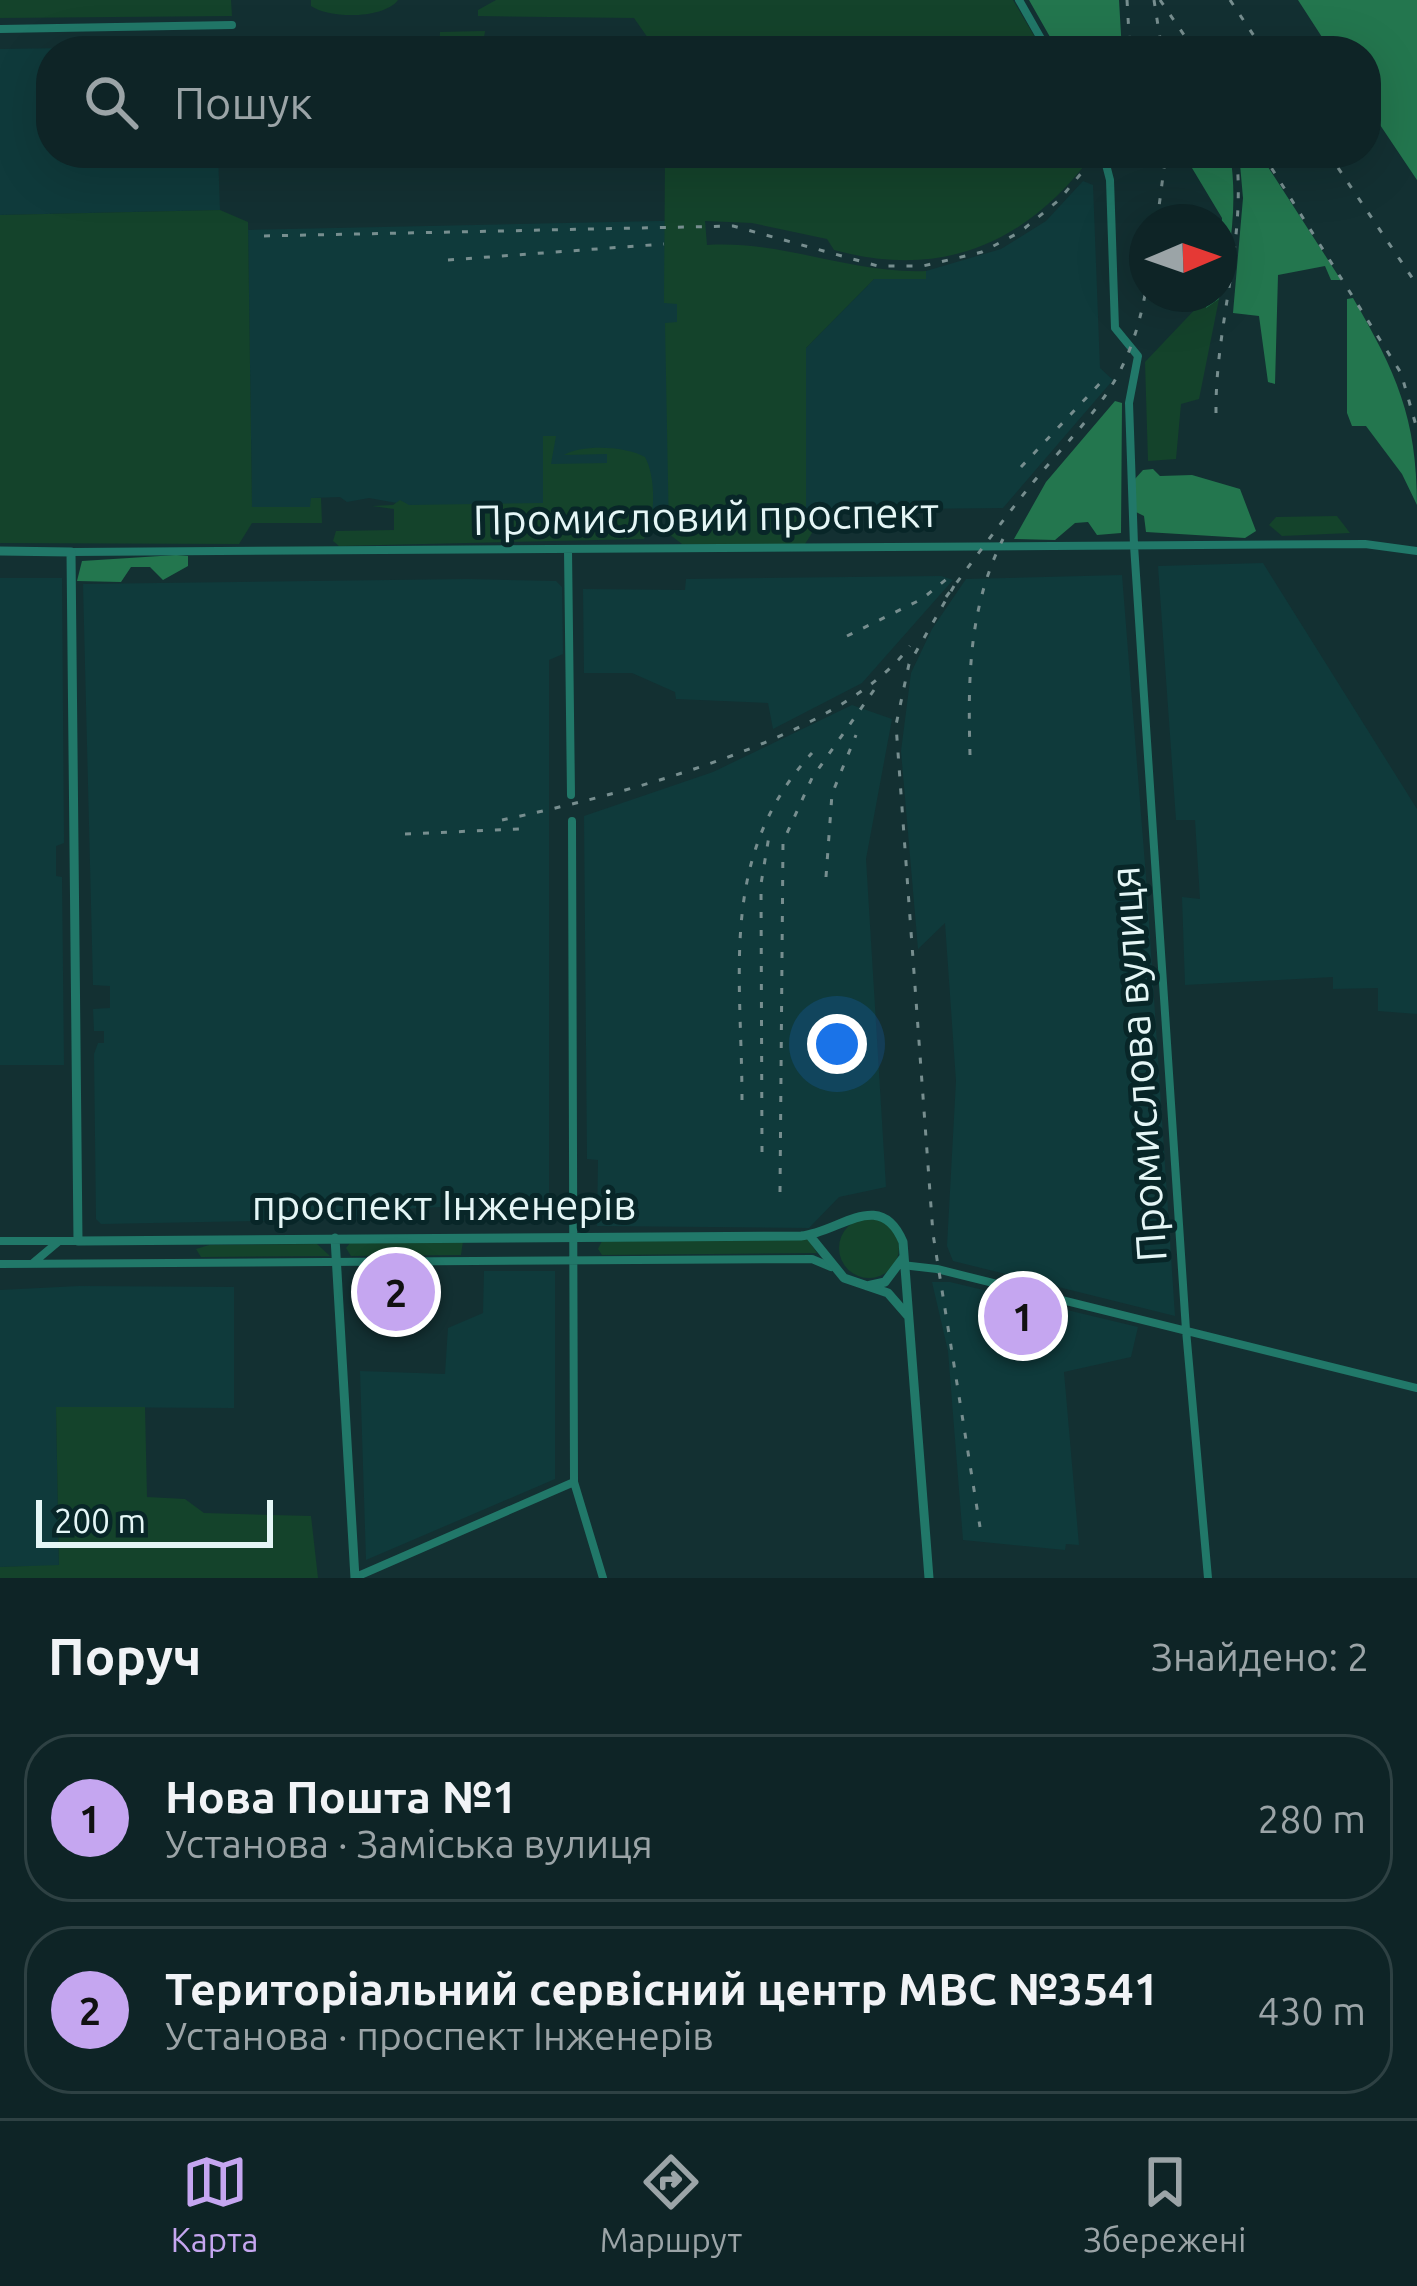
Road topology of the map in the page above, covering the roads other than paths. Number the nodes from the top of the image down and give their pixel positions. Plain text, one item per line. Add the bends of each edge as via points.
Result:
1 (1019, 0) edge
2 (232, 25) dead end
3 (0, 29) edge
4 (1039, 36) edge
5 (1107, 168) edge
6 (1148, 352) dead end
7 (1138, 361) junction
8 (1134, 545) junction
9 (1415, 549) edge
10 (568, 550) junction
11 (0, 551) edge
12 (71, 552) junction
13 (571, 795) dead end
14 (572, 820) dead end
15 (843, 1222) junction
16 (515, 1235) junction
17 (572, 1235) junction
18 (470, 1236) junction
19 (810, 1236) junction
20 (335, 1238) junction
21 (0, 1241) edge
22 (60, 1241) junction
23 (78, 1241) junction
24 (572, 1259) junction
25 (515, 1260) junction
26 (335, 1261) junction
27 (470, 1261) junction
28 (903, 1261) junction
29 (832, 1262) junction
30 (0, 1264) edge
31 (32, 1264) junction
32 (844, 1278) junction
33 (862, 1286) junction
34 (911, 1327) junction
35 (1186, 1330) junction
36 (1417, 1388) edge
37 (574, 1482) junction
38 (355, 1578) edge
39 (602, 1578) edge
40 (929, 1578) edge
41 (1208, 1578) edge

1 - 4 street
2 - 3 street
5 - 7 street via 1115,328
6 - 7 street
7 - 8 street, Промислова вулиця via 1129,403
8 - 9 street, Промисловий проспект
8 - 10 street, Промисловий проспект
8 - 35 street, Промислова вулиця
10 - 12 street, Промисловий проспект
10 - 13 street
11 - 12 street, Промисловий проспект
12 - 23 street
14 - 17 street
15 - 19 street, проспект Інженерів
15 - 28 street via 863,1213 889,1220
15 - 29 street
16 - 17 street, проспект Інженерів
16 - 18 street, проспект Інженерів
16 - 25 street
17 - 19 street, проспект Інженерів
17 - 24 street
18 - 20 street, проспект Інженерів
18 - 27 street
19 - 29 street
20 - 23 street, проспект Інженерів
20 - 26 street
21 - 22 street
22 - 23 street
22 - 31 street
24 - 25 street, проспект Інженерів
24 - 32 street, проспект Інженерів via 812,1259
24 - 37 street
25 - 27 street, проспект Інженерів
26 - 27 street, проспект Інженерів
26 - 31 street, проспект Інженерів
26 - 38 street
28 - 33 street via 885,1282
28 - 34 street
28 - 35 street
29 - 32 street
30 - 31 street, проспект Інженерів
32 - 33 street
33 - 34 street via 897,1299
34 - 40 street
35 - 36 street
35 - 41 street, Промислова вулиця
37 - 38 street
37 - 39 street

